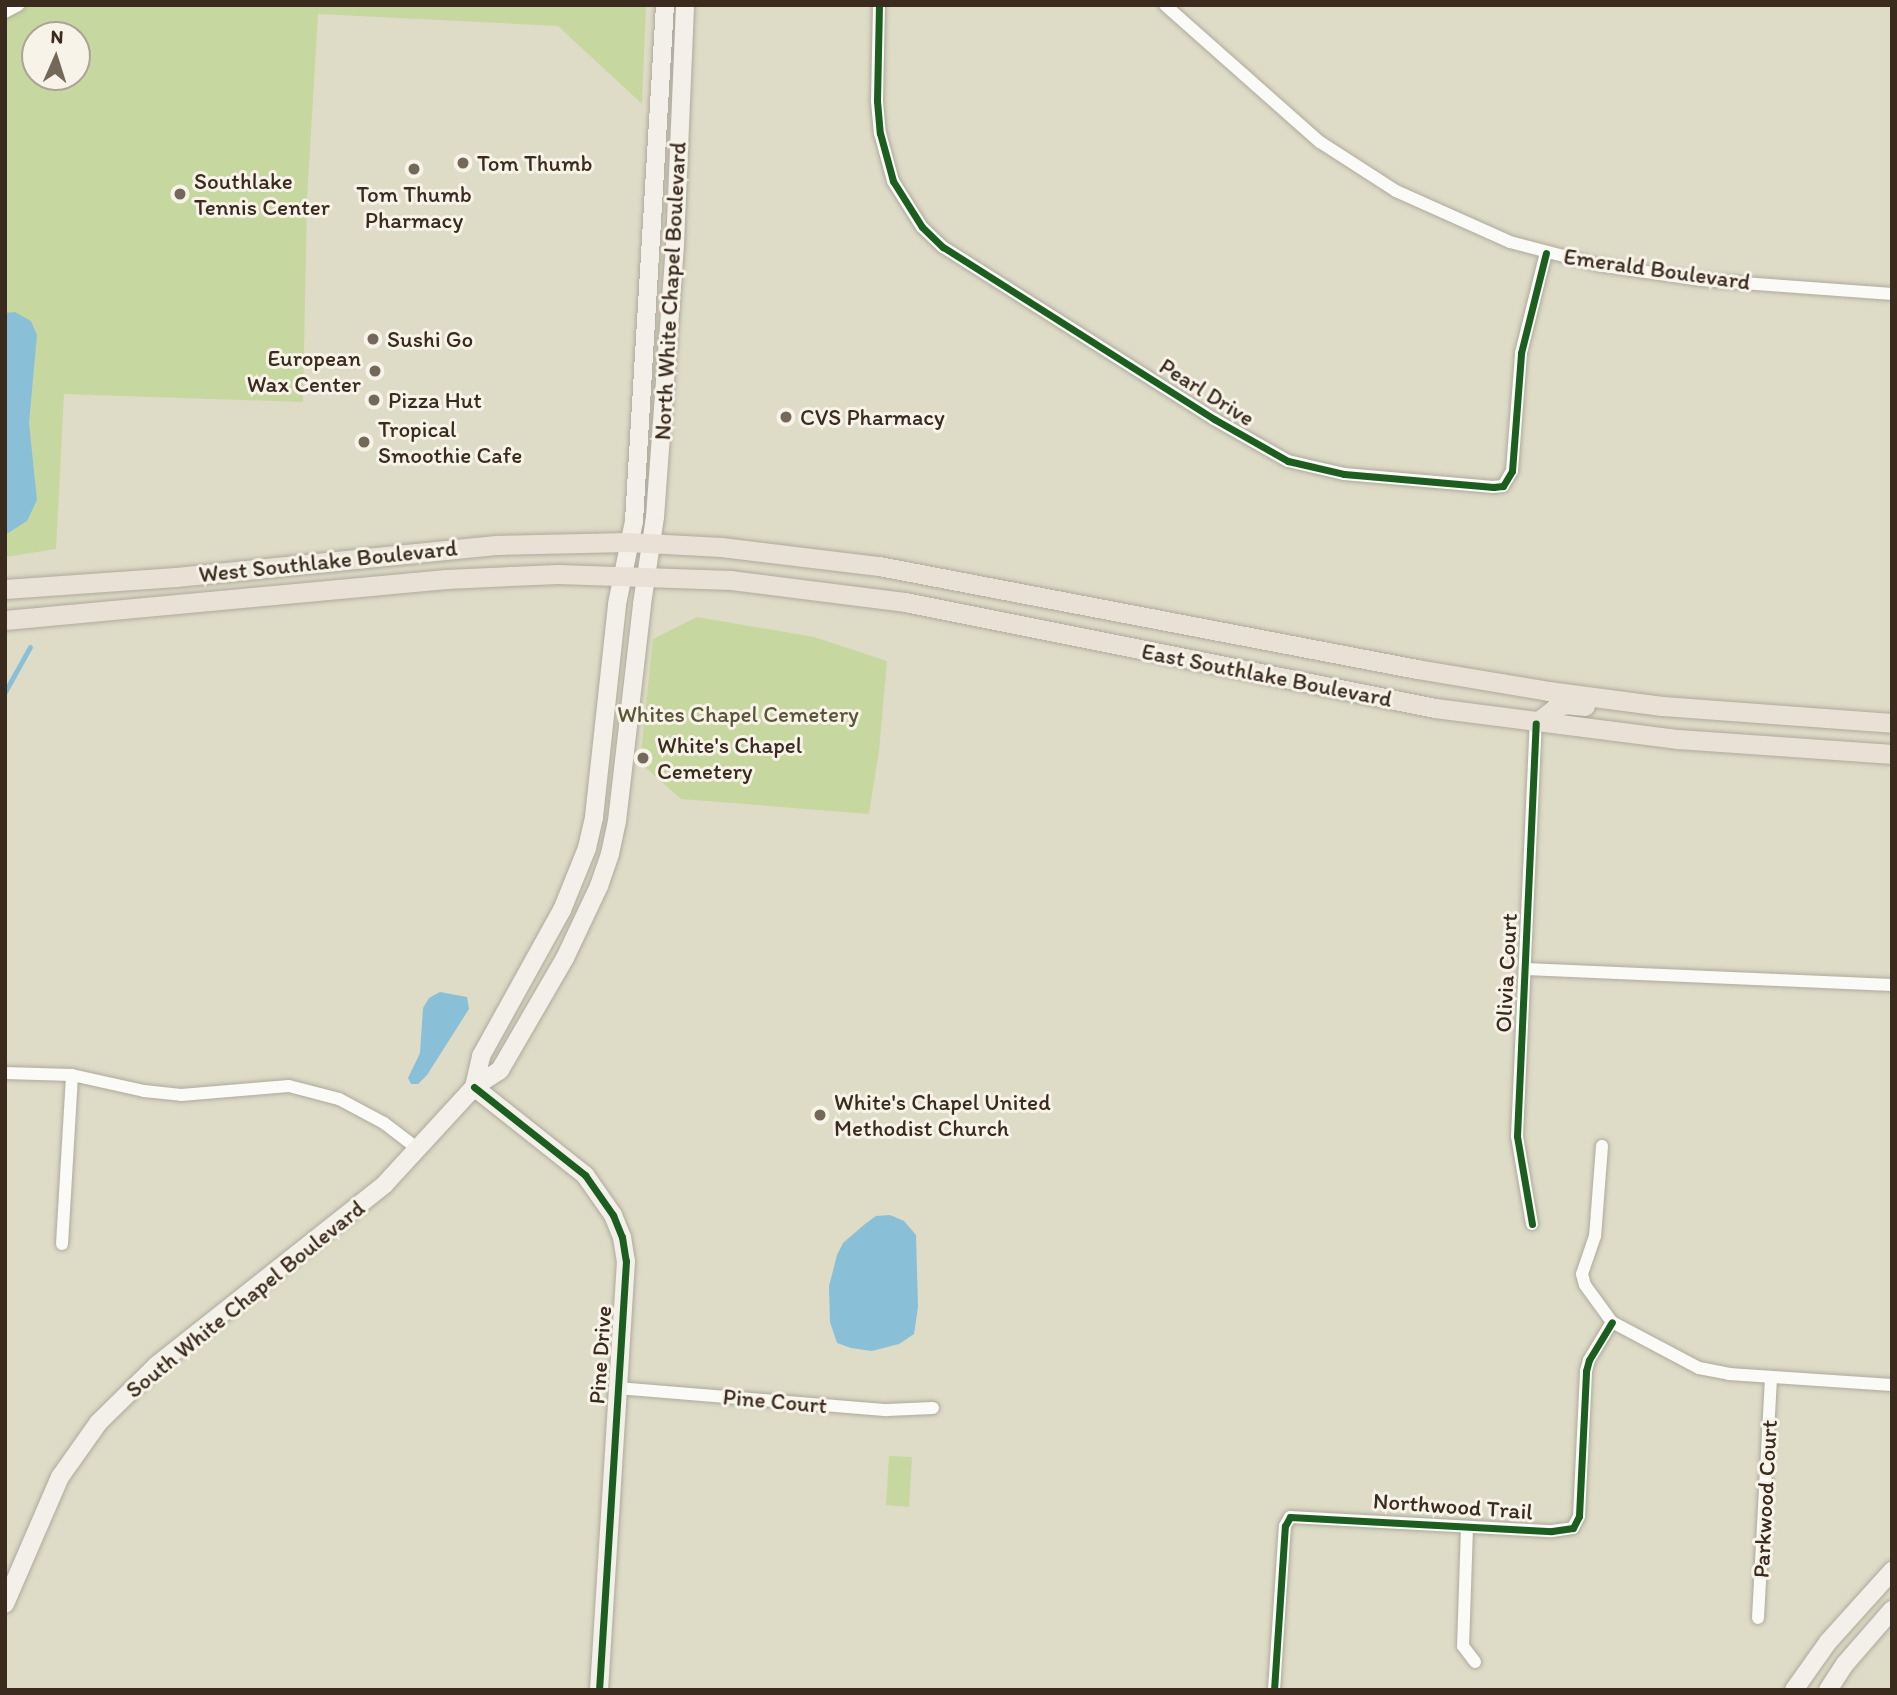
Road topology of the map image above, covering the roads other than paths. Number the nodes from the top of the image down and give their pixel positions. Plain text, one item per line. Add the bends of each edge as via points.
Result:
1 (18, 5) edge
2 (665, 5) edge
3 (685, 5) edge
4 (879, 5) edge
5 (1165, 5) edge
6 (5, 12) edge
7 (1546, 253) junction
8 (1892, 294) edge
9 (628, 542) junction
10 (651, 543) junction
11 (623, 574) junction
12 (645, 575) junction
13 (5, 589) edge
14 (1013, 590) junction
15 (5, 620) edge
16 (1005, 622) junction
17 (1662, 706) junction
18 (1536, 723) junction
19 (1892, 723) edge
20 (1892, 754) edge
21 (1526, 969) junction
22 (1892, 985) edge
23 (5, 1073) edge
24 (72, 1075) junction
25 (474, 1087) junction
26 (1602, 1146) dead end
27 (418, 1149) junction
28 (1532, 1224) dead end
29 (62, 1244) dead end
30 (1612, 1322) junction
31 (1771, 1380) junction
32 (1892, 1385) edge
33 (617, 1388) junction
34 (933, 1408) dead end
35 (1467, 1527) junction
36 (1892, 1571) edge
37 (5, 1604) edge
38 (1892, 1610) edge
39 (1758, 1618) dead end
40 (1475, 1662) dead end
41 (599, 1690) edge
42 (1274, 1690) edge
43 (1794, 1690) edge
44 (1828, 1690) edge

1 - 6 street
2 - 9 main road, North White Chapel Boulevard via 634,521
3 - 10 main road, North White Chapel Boulevard via 668,365
4 - 7 street, Pearl Drive via 880,133 893,181 922,227 943,247 1288,461 1344,474 1503,486 1512,471 1521,354
5 - 7 street, Emerald Boulevard via 1320,142 1369,176 1468,225
7 - 8 street, Emerald Boulevard via 1702,280
9 - 10 main road, West Southlake Boulevard
9 - 11 main road, North White Chapel Boulevard
9 - 13 main road, West Southlake Boulevard via 444,548 176,577
10 - 12 main road, North White Chapel Boulevard
10 - 14 main road, East Southlake Boulevard via 794,554
11 - 12 main road, West Southlake Boulevard
11 - 15 main road, West Southlake Boulevard via 446,579
11 - 25 main road, South White Chapel Boulevard via 587,848 543,947 481,1056
12 - 16 main road, East Southlake Boulevard via 834,591
12 - 25 main road, South White Chapel Boulevard via 623,785 611,854 583,920 500,1070
14 - 16 main road
14 - 17 main road, East Southlake Boulevard via 1417,669
16 - 18 main road, East Southlake Boulevard via 1435,708
17 - 18 main road via 1648,710 1566,705
17 - 19 main road, East Southlake Boulevard
18 - 20 main road, East Southlake Boulevard via 1678,740
18 - 21 street, Olivia Court
21 - 22 street
21 - 28 street, Olivia Court via 1517,1136
23 - 24 street
24 - 27 street via 181,1095 289,1086 339,1099 384,1123
24 - 29 street
25 - 27 main road, South White Chapel Boulevard
25 - 33 main road, Pine Drive via 585,1175 613,1215 626,1261
26 - 30 street via 1595,1236 1582,1274 1584,1285
27 - 37 main road, South White Chapel Boulevard via 384,1185 158,1365 99,1422 60,1477
30 - 31 street via 1699,1368
30 - 35 street, Northwood Trail via 1586,1371 1579,1516 1573,1528
31 - 32 street
31 - 39 street, Parkwood Court
33 - 34 street, Pine Court via 887,1410
33 - 41 main road, Pine Drive
35 - 40 street via 1463,1646
35 - 42 street, Northwood Trail via 1290,1517 1285,1527
36 - 43 main road via 1828,1642
38 - 44 main road

